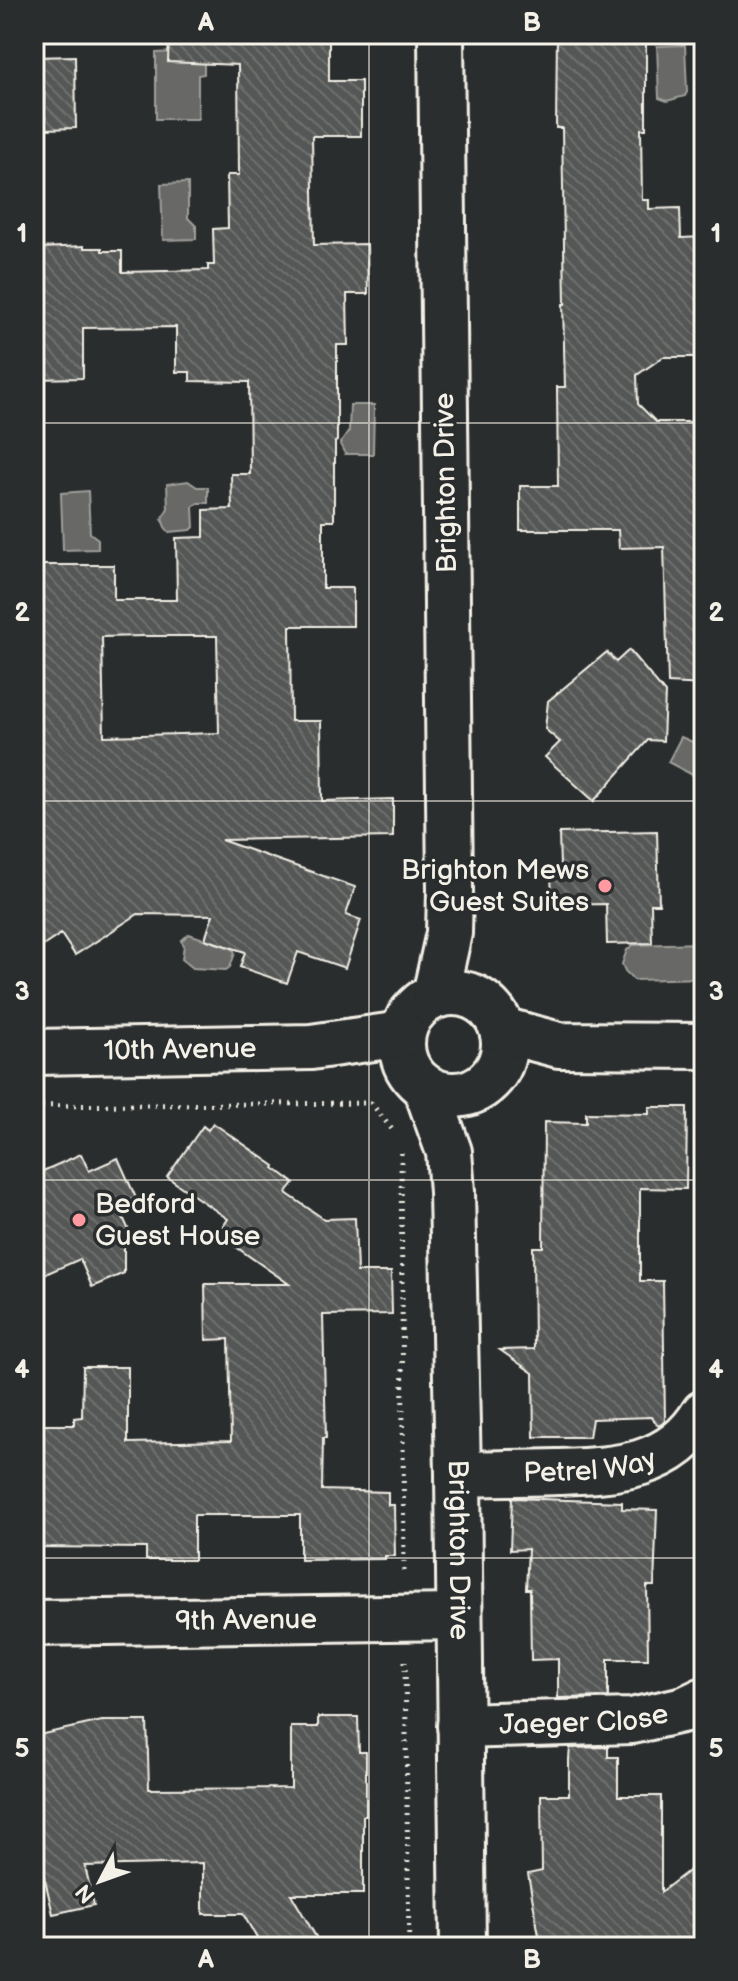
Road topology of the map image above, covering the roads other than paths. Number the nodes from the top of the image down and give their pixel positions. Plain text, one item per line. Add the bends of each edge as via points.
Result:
1 (441, 34) edge
2 (449, 933) junction
3 (435, 996) junction
4 (491, 1046) junction
5 (704, 1046) edge
6 (34, 1052) edge
7 (411, 1062) junction
8 (449, 1152) junction
9 (704, 1413) edge
10 (458, 1474) junction
11 (459, 1617) junction
12 (34, 1623) edge
13 (704, 1700) edge
14 (460, 1726) junction
15 (463, 1947) edge

1 - 2 street, Brighton Drive
2 - 3 street, Brighton Drive
2 - 4 street, Brighton Drive
3 - 4 street via 472,996
3 - 7 street via 417,1007 405,1024
4 - 5 street
4 - 7 street, 10th Avenue via 475,1091 455,1096 445,1096
4 - 8 street
6 - 7 street, 10th Avenue via 326,1046
7 - 8 street, Brighton Drive
8 - 10 street, Brighton Drive
9 - 10 street, Petrel Way via 673,1448 627,1467
10 - 11 street, Brighton Drive
11 - 12 street, 9th Avenue
11 - 14 street, Brighton Drive
13 - 14 street, Jaeger Close via 632,1721
14 - 15 street, Brighton Drive

